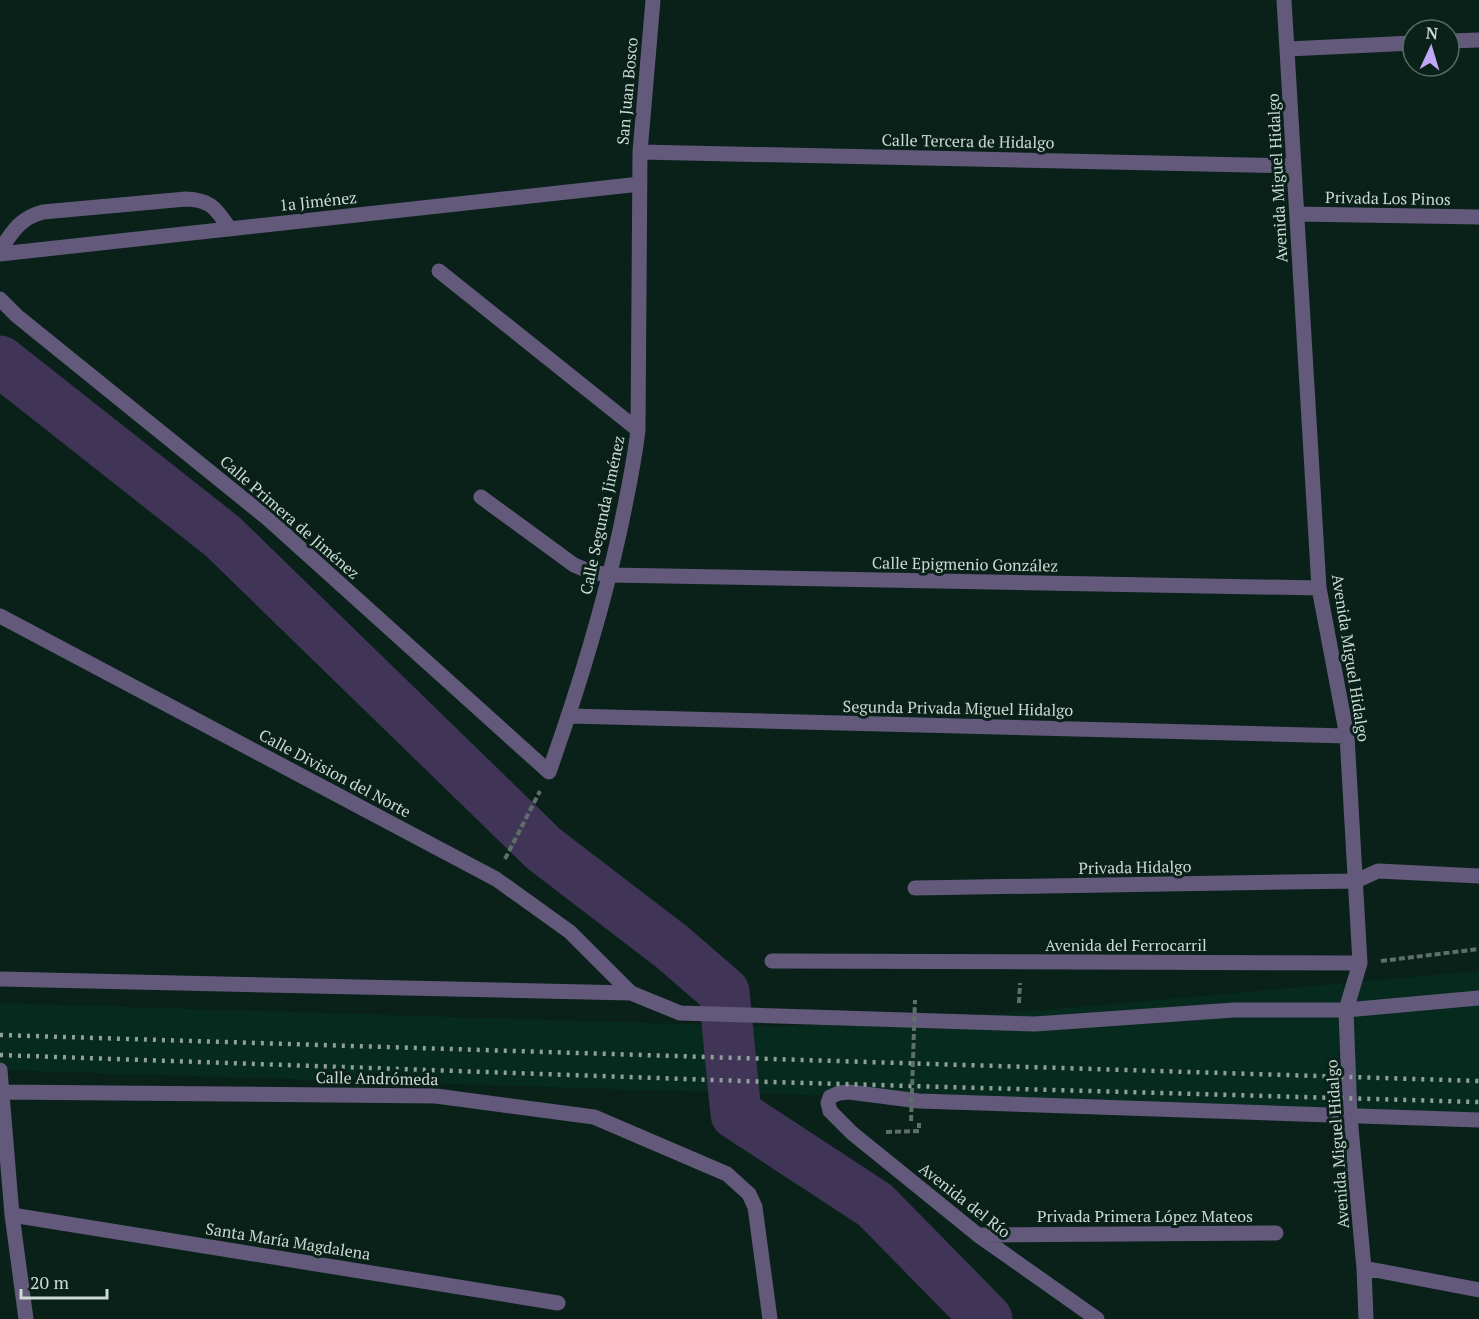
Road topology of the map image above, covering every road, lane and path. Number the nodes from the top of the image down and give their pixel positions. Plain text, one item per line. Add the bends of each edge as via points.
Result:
1 (653, 0) edge
2 (1284, 0) edge
3 (1479, 40) edge
4 (1461, 41) edge
5 (1401, 44) edge
6 (1288, 49) junction
7 (640, 152) junction
8 (1294, 166) junction
9 (640, 184) junction
10 (1297, 214) junction
11 (1479, 217) edge
12 (230, 229) junction
13 (0, 252) edge
14 (439, 271) dead end
15 (0, 299) edge
16 (638, 430) junction
17 (481, 497) dead end
18 (610, 575) junction
19 (1320, 588) junction
20 (0, 616) edge
21 (569, 716) junction
22 (1347, 736) junction
23 (549, 772) joint
24 (541, 788) dead end
25 (510, 850) dead end
26 (1479, 876) edge
27 (1356, 881) junction
28 (915, 888) dead end
29 (1479, 949) edge
30 (772, 961) dead end
31 (1021, 962) junction
32 (1360, 963) junction
33 (0, 979) edge
34 (632, 993) junction
35 (1479, 998) edge
36 (915, 1000) dead end
37 (1346, 1010) junction
38 (1035, 1024) junction
39 (0, 1070) edge
40 (1, 1092) edge
41 (919, 1101) junction
42 (1350, 1117) junction
43 (900, 1120) dead end
44 (1479, 1120) edge
45 (880, 1128) dead end
46 (919, 1131) junction
47 (852, 1133) junction
48 (12, 1215) junction
49 (1276, 1233) dead end
50 (978, 1235) junction
51 (1364, 1268) junction
52 (1479, 1290) edge
53 (558, 1303) dead end
54 (26, 1319) edge
55 (770, 1319) edge
56 (1096, 1319) edge
57 (1366, 1319) edge

1 - 7 street, San Juan Bosco
2 - 6 street, Avenida Miguel Hidalgo
3 - 4 street
5 - 6 street
6 - 8 street, Avenida Miguel Hidalgo
7 - 8 street, Calle Tercera de Hidalgo
7 - 9 street, San Juan Bosco
8 - 10 street, Avenida Miguel Hidalgo
9 - 12 street, 1a Jiménez
9 - 16 street, Calle Segunda Jiménez
10 - 11 street, Privada Los Pinos
10 - 19 street, Avenida Miguel Hidalgo
12 - 13 street, 1a Jiménez
12 - 13 street via 215,207 199,199 43,212 17,225
14 - 16 street
15 - 23 street, Calle Primera de Jiménez via 267,518
16 - 18 street, Calle Segunda Jiménez
17 - 18 street, Calle Epigmenio González via 574,565
18 - 19 street, Calle Epigmenio González
18 - 21 street, Calle Segunda Jiménez
19 - 22 street, Avenida Miguel Hidalgo
20 - 34 street, Calle Division del Norte via 496,879 570,932
21 - 22 street, Segunda Privada Miguel Hidalgo
21 - 23 street, Calle Segunda Jiménez
22 - 27 street, Avenida Miguel Hidalgo
24 - 25 path
26 - 27 street, Privada Hidalgo via 1378,871
27 - 28 street, Privada Hidalgo
27 - 32 street, Avenida Miguel Hidalgo
29 - 32 path
30 - 31 street, Avenida del Ferrocarril
31 - 32 street, Avenida del Ferrocarril
31 - 38 path via 1018,1008
32 - 37 street, Avenida Miguel Hidalgo
33 - 34 street
34 - 38 street via 680,1013
35 - 37 street
36 - 43 path, bridge via 911,1120
37 - 38 street via 1234,1010
37 - 42 street, Avenida Miguel Hidalgo
39 - 40 street
40 - 48 street
40 - 55 street, Calle Andrómeda via 436,1096 594,1117 727,1174 749,1194 755,1207
41 - 42 street
41 - 46 path
41 - 47 street, Avenida del Río via 849,1092 830,1097 830,1111
42 - 44 street
42 - 51 street, Avenida Miguel Hidalgo
45 - 46 path
46 - 47 path
47 - 50 street, Avenida del Río
48 - 53 street, Santa María Magdalena
48 - 54 street
49 - 50 street, Privada Primera López Mateos
50 - 56 street, Avenida del Río
51 - 52 street
51 - 57 street, Avenida Miguel Hidalgo

